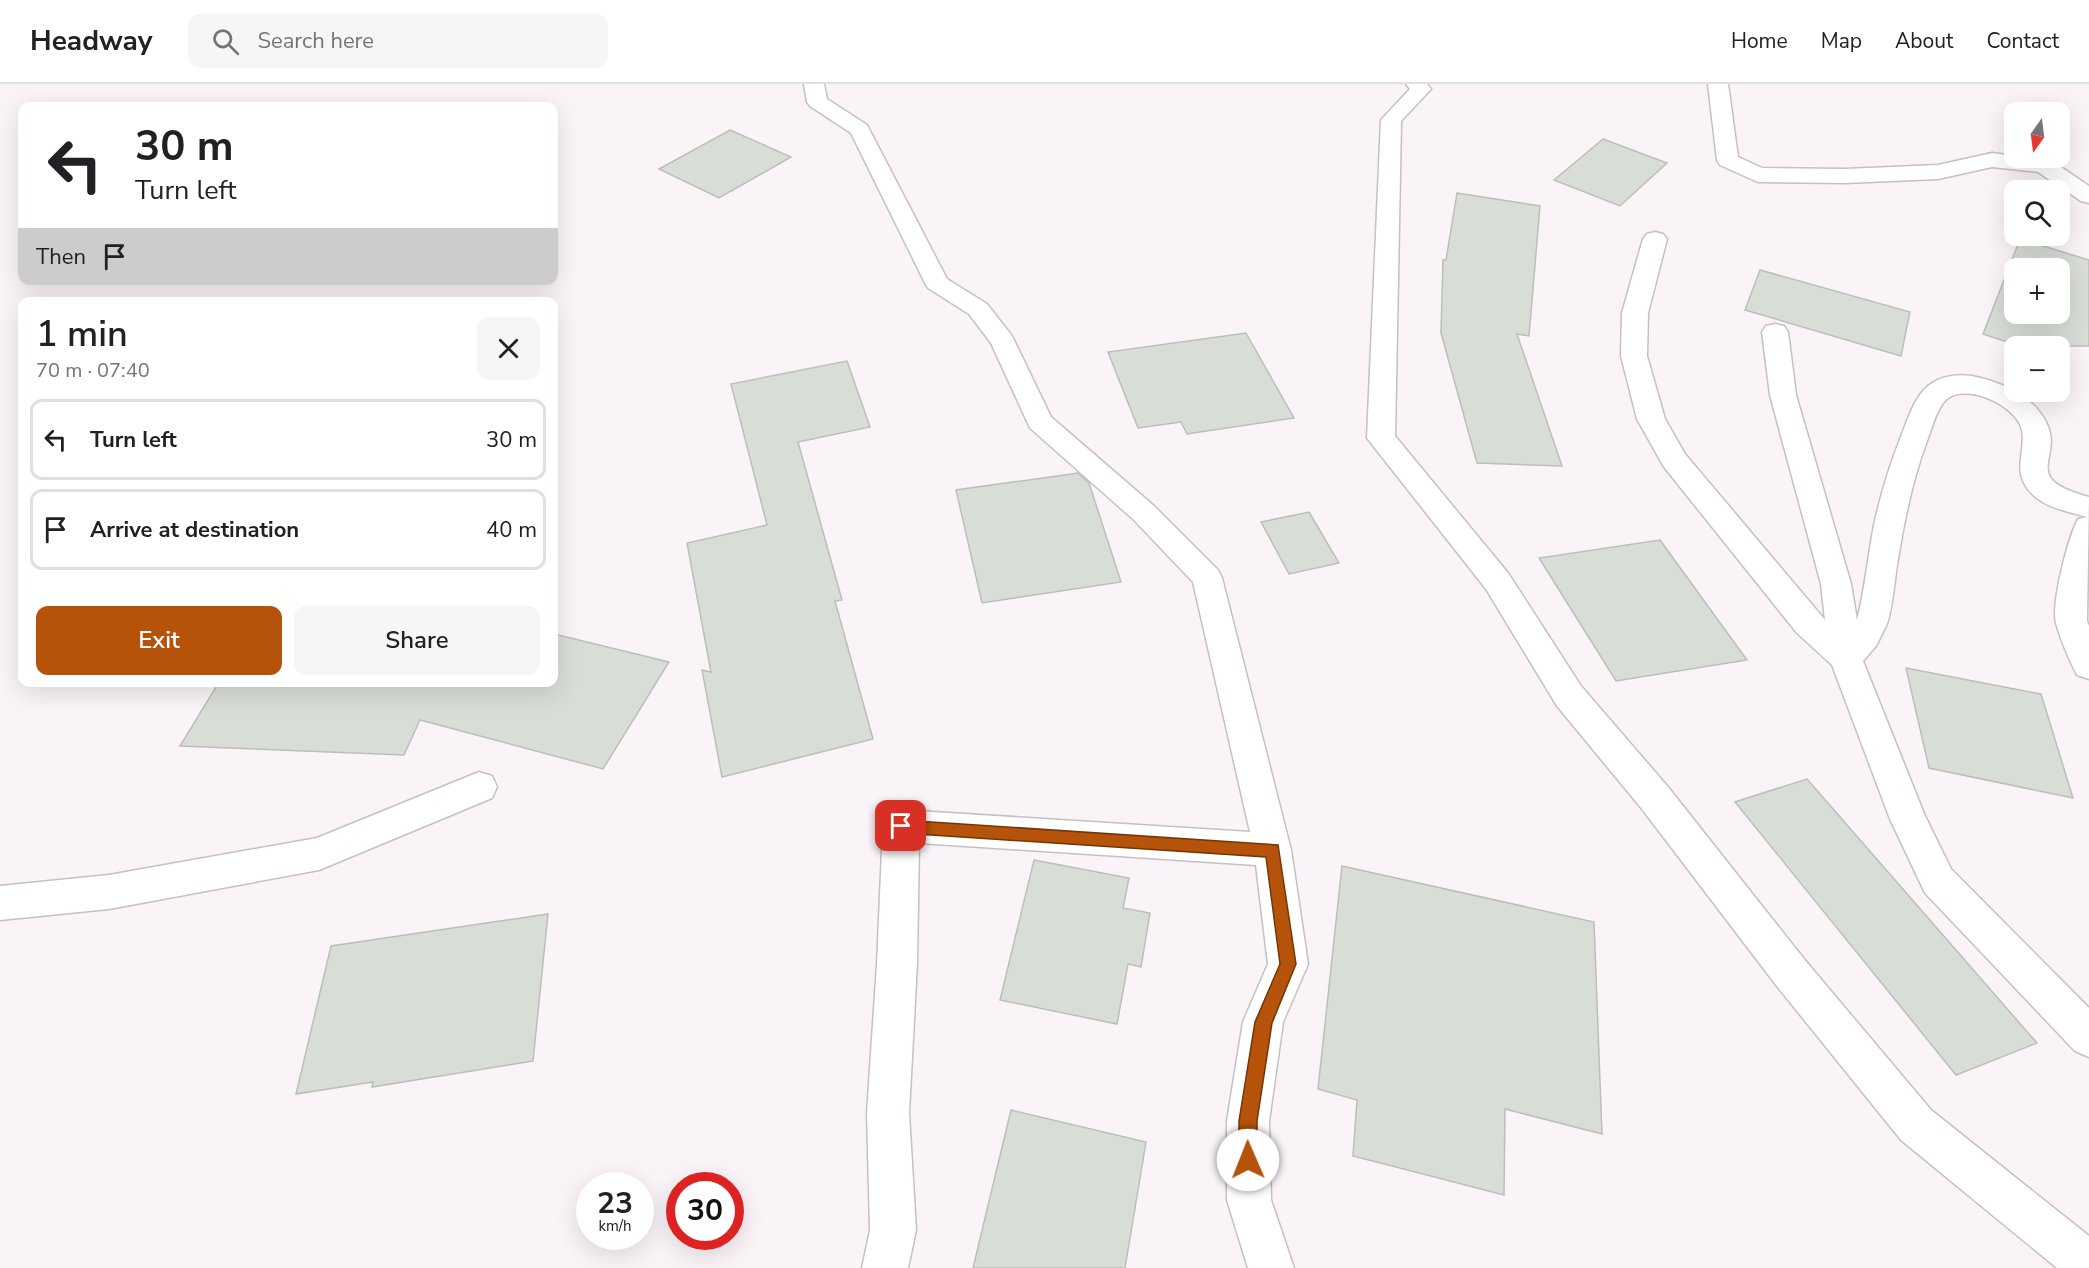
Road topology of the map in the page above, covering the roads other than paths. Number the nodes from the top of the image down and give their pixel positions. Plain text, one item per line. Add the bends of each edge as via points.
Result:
1 (814, 84) edge
2 (1416, 84) edge
3 (1718, 84) edge
4 (2089, 196) edge
5 (1655, 240) dead end
6 (1774, 332) dead end
7 (2089, 507) edge
8 (2089, 526) edge
9 (1846, 658) junction
10 (2089, 666) edge
11 (479, 787) dead end
12 (1273, 850) junction
13 (0, 903) edge
14 (2089, 1037) edge
15 (2089, 1265) edge
16 (885, 1268) edge
17 (1271, 1268) edge

1 - 12 street via 817,102 860,129 937,283 978,309 1003,342 1040,422 1144,513 1207,578
2 - 15 street via 1421,89 1390,120 1381,438 1497,581 1569,696 1916,1125
3 - 4 street via 1728,160 1758,175 1938,172 1992,160 2044,166
5 - 9 street via 1635,313 1634,356 1651,419 1674,460 1808,624
6 - 9 street via 1783,395 1836,584
7 - 9 street via 2045,490 2036,479 2033,460 2037,438 2023,411 1989,389 1953,382 1930,402 1908,453 1869,631
8 - 10 street via 2077,564 2071,621
9 - 14 street via 1908,819 1938,881
11 - 13 street via 319,854 109,892
12 - 16 street via 901,826 888,1113 893,1230
12 - 17 street via 1288,964 1263,1022 1248,1121 1249,1200

